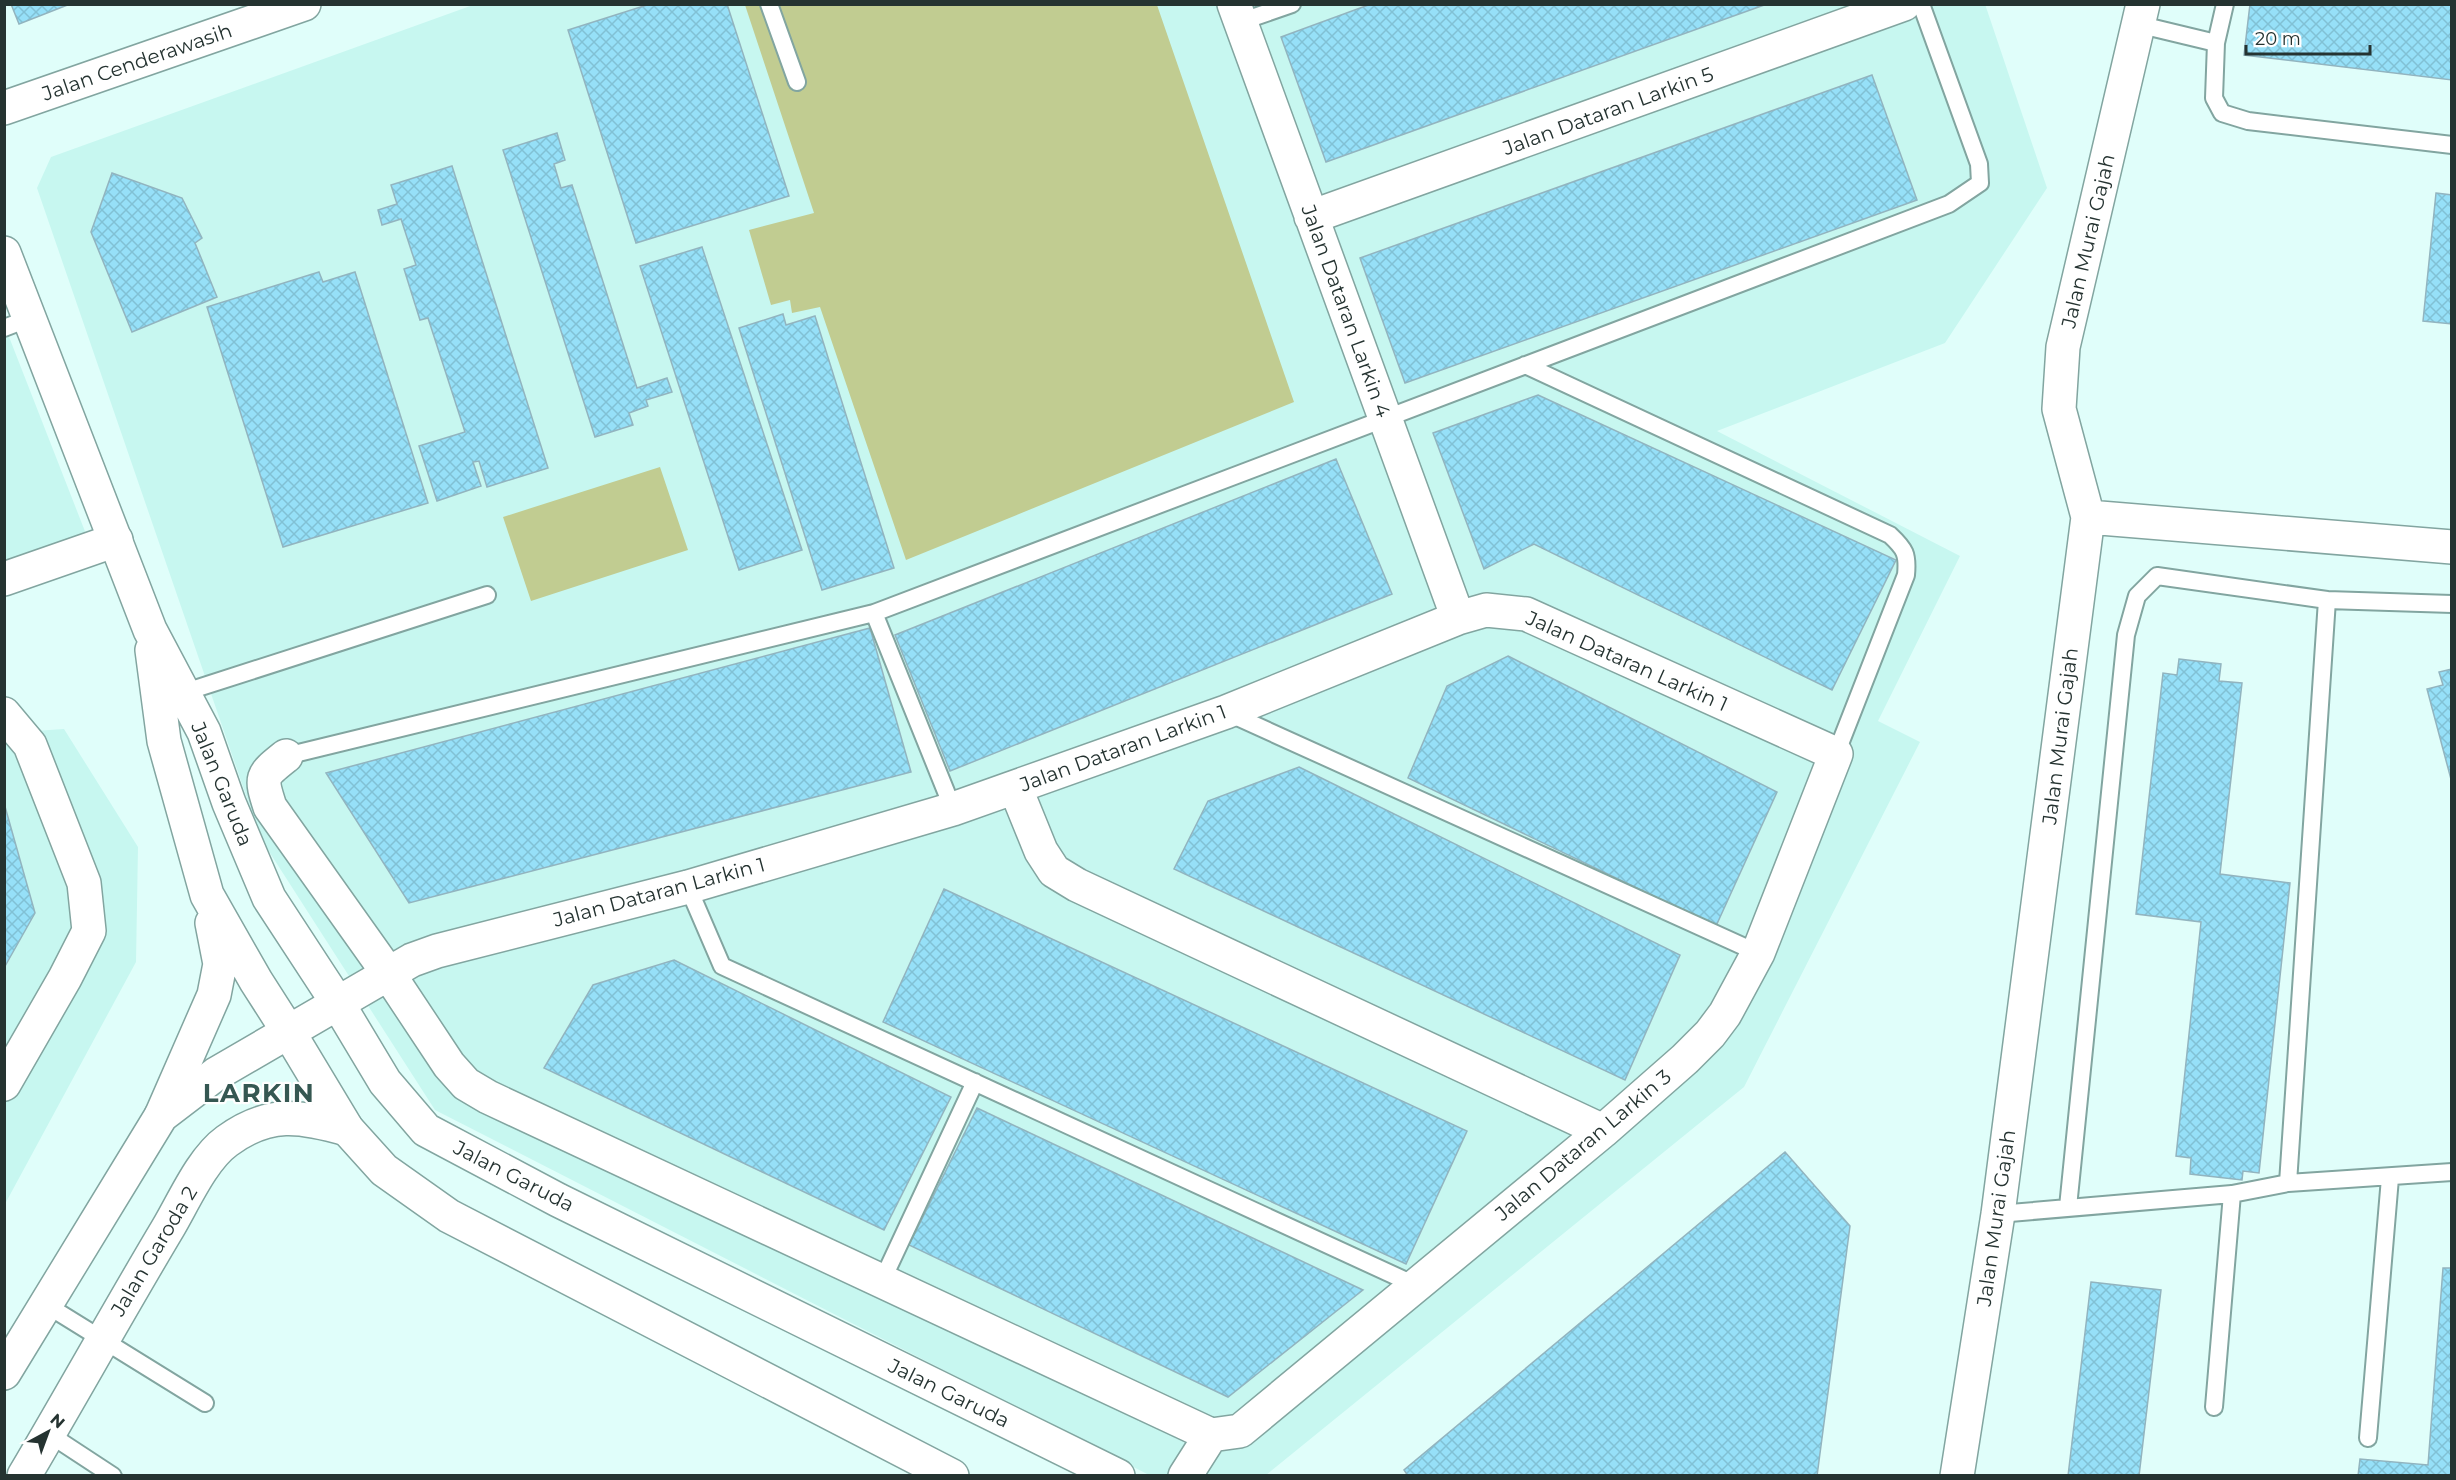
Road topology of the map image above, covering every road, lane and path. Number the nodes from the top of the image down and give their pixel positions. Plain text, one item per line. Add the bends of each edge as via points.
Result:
1 (304, 4) edge
2 (769, 4) edge
3 (1292, 4) edge
4 (1904, 4) edge
5 (1921, 4) edge
6 (2225, 4) edge
7 (1237, 14) edge
8 (2140, 14) edge
9 (2216, 43) junction
10 (797, 82) dead end
11 (4, 108) edge
12 (2451, 146) edge
13 (1311, 217) junction
14 (4, 253) edge
15 (17, 323) edge
16 (1525, 365) junction
17 (1386, 420) junction
18 (2088, 517) junction
19 (116, 540) junction
20 (2451, 547) edge
21 (4, 579) edge
22 (487, 595) dead end
23 (2327, 600) junction
24 (2451, 604) edge
25 (874, 613) junction
26 (1458, 618) junction
27 (171, 697) junction
28 (1226, 712) junction
29 (4, 714) edge
30 (1836, 754) junction
31 (286, 756) joint
32 (1015, 787) junction
33 (952, 809) junction
34 (688, 887) junction
35 (207, 895) junction
36 (1758, 953) junction
37 (388, 973) junction
38 (337, 1002) junction
39 (288, 1031) junction
40 (975, 1082) junction
41 (4, 1084) edge
42 (161, 1116) junction
43 (347, 1129) junction
44 (1603, 1131) junction
45 (2451, 1172) edge
46 (2390, 1178) junction
47 (2288, 1183) junction
48 (2232, 1194) junction
49 (2068, 1207) junction
50 (1998, 1214) junction
51 (882, 1281) junction
52 (1415, 1285) junction
53 (45, 1304) junction
54 (102, 1338) junction
55 (13, 1340) edge
56 (4, 1373) edge
57 (205, 1403) dead end
58 (2214, 1407) dead end
59 (49, 1434) junction
60 (1211, 1435) junction
61 (2367, 1438) dead end
62 (24, 1476) edge
63 (112, 1476) edge
64 (952, 1476) edge
65 (1118, 1476) edge
66 (1185, 1476) edge
67 (1957, 1476) edge

1 - 11 street, Jalan Cenderawasih
2 - 10 lane
3 - 7 lane
4 - 13 street, Jalan Dataran Larkin 5
5 - 16 lane via 1979,164 1980,183 1949,204
6 - 9 lane
7 - 13 street, Jalan Dataran Larkin 4
8 - 9 lane
8 - 18 street, Jalan Murai Gajah via 2063,347 2059,409
9 - 12 lane via 2214,98 2222,112 2248,121
13 - 17 street, Jalan Dataran Larkin 4
14 - 15 street, Jalan Garuda
15 - 19 street, Jalan Garuda
16 - 17 lane
16 - 30 lane via 1890,535 1902,546 1908,560 1906,575
17 - 25 lane
17 - 26 street, Jalan Dataran Larkin 4
18 - 20 street
18 - 50 street, Jalan Murai Gajah
19 - 21 street
19 - 27 street, Jalan Garuda
22 - 27 lane
23 - 24 lane
23 - 47 lane
23 - 49 lane via 2157,576 2137,596 2126,635
25 - 31 lane
25 - 33 lane
26 - 28 street, Jalan Dataran Larkin 1
26 - 30 street, Jalan Dataran Larkin 1 via 1486,610 1526,614
27 - 35 street, Jalan Garuda via 164,741
27 - 38 street, Jalan Garuda via 204,732 269,898
28 - 32 street, Jalan Dataran Larkin 1
28 - 36 lane
29 - 41 street via 30,745 80,872 89,931
30 - 36 street, Jalan Dataran Larkin 3
31 - 37 street via 266,772 263,785 270,807
32 - 33 street, Jalan Dataran Larkin 1
32 - 44 street via 1041,851 1054,871 1077,885
33 - 34 street, Jalan Dataran Larkin 1
34 - 37 street, Jalan Dataran Larkin 1 via 437,951
34 - 40 lane via 722,966
35 - 39 street, Jalan Garuda
35 - 42 street via 220,964 214,995
36 - 44 street, Jalan Dataran Larkin 3 via 1710,1034
37 - 38 street, Jalan Dataran Larkin 1
37 - 51 street via 466,1084
38 - 39 street, Jalan Dataran Larkin 1
38 - 65 street, Jalan Garuda via 385,1082 426,1130 558,1200
39 - 42 street via 216,1074
39 - 43 street, Jalan Garuda
40 - 51 lane
40 - 52 lane
42 - 53 street
43 - 54 street, Jalan Garoda 2 via 280,1117 226,1141 213,1154
43 - 64 street, Jalan Garuda via 384,1170 449,1216
44 - 52 street, Jalan Dataran Larkin 3
45 - 46 lane
46 - 47 lane
46 - 61 lane
47 - 48 lane
48 - 49 lane
48 - 58 lane
49 - 50 lane
50 - 67 street, Jalan Murai Gajah
51 - 60 street
52 - 60 street, Jalan Dataran Larkin 3 via 1240,1431
53 - 54 lane
53 - 55 street
54 - 57 lane
54 - 59 street, Jalan Garoda 2
55 - 56 street
59 - 62 street, Jalan Garoda 2
59 - 63 lane
60 - 66 street

